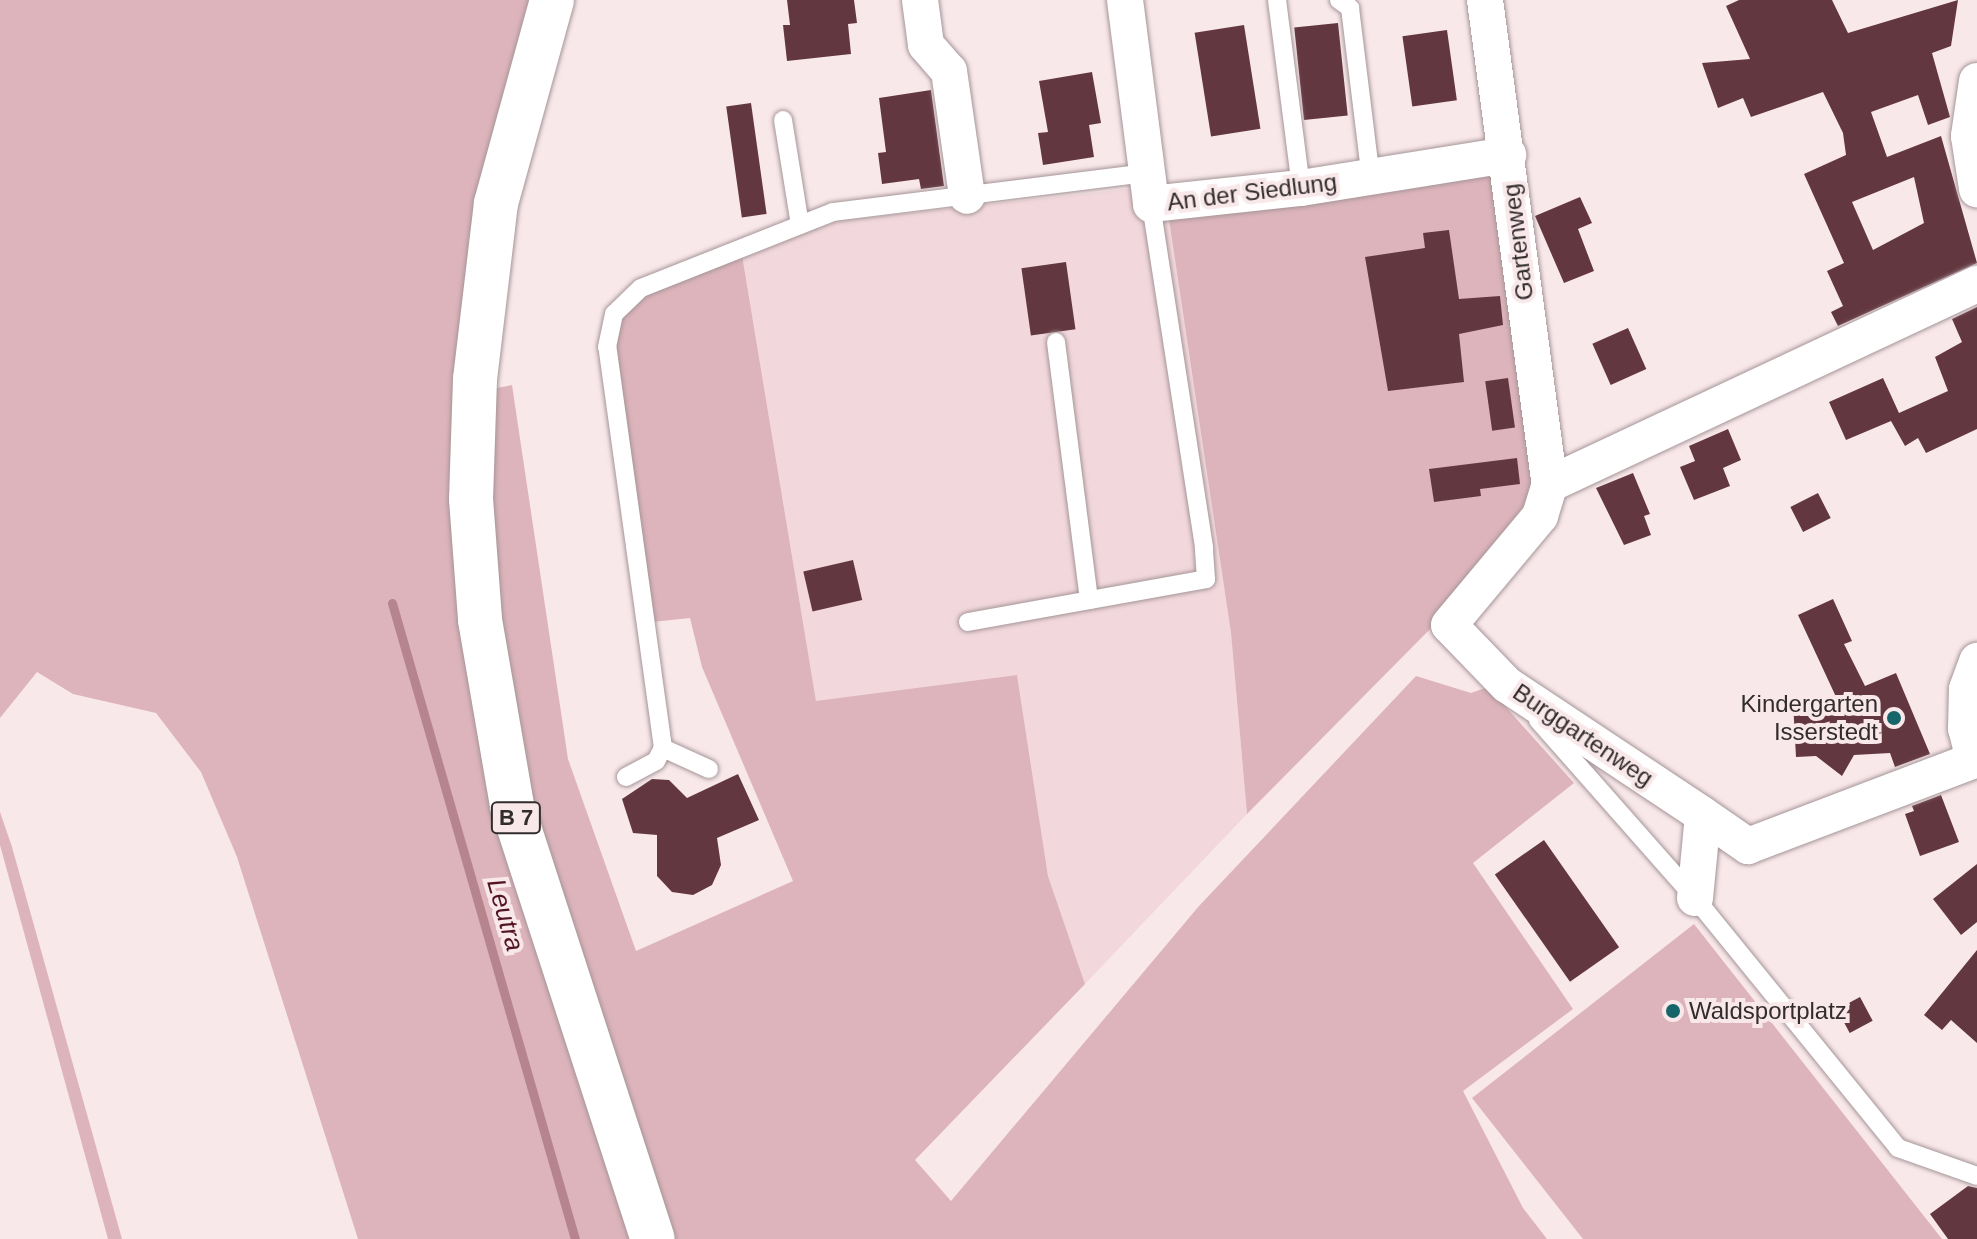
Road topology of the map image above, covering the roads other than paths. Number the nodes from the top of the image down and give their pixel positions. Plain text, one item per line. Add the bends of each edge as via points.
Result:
1 (552, 0) edge
2 (920, 0) edge
3 (1125, 0) edge
4 (1277, 0) edge
5 (1339, 0) edge
6 (1485, 0) edge
7 (1977, 81) edge
8 (783, 120) dead end
9 (1508, 155) junction
10 (1371, 178) junction
11 (1301, 188) junction
12 (1149, 189) junction
13 (1977, 189) edge
14 (967, 196) junction
15 (800, 225) junction
16 (1977, 284) edge
17 (1056, 342) dead end
18 (1550, 484) junction
19 (1089, 600) junction
20 (968, 622) dead end
21 (1468, 648) joint
22 (1977, 661) edge
23 (1507, 685) junction
24 (663, 748) junction
25 (709, 769) dead end
26 (626, 777) dead end
27 (1703, 815) junction
28 (1695, 898) junction
29 (1977, 1176) edge
30 (653, 1239) edge

1 - 30 main road, B 7 via 496,203 475,379 471,499 480,620 512,806
2 - 14 street via 926,45 949,71
3 - 12 street, An der Siedlung
4 - 11 lane
5 - 10 lane via 1350,8
6 - 9 street, Gartenweg
7 - 13 street via 1969,136
8 - 15 lane
9 - 10 street, An der Siedlung
9 - 18 street, Gartenweg
10 - 11 street, An der Siedlung
11 - 12 street, An der Siedlung
12 - 14 lane
12 - 19 lane via 1206,579
14 - 15 lane via 833,212
15 - 24 lane via 641,288 614,314 607,347
16 - 18 street
17 - 19 lane
18 - 21 street, Gartenweg via 1540,516 1449,625
19 - 20 lane
21 - 23 street, Burggartenweg
22 - 27 street, Burggartenweg via 1967,689 1966,729 1974,760 1748,846
23 - 27 street, Burggartenweg
23 - 28 lane
24 - 25 lane
24 - 26 lane via 656,761
27 - 28 street
28 - 29 lane via 1898,1148

